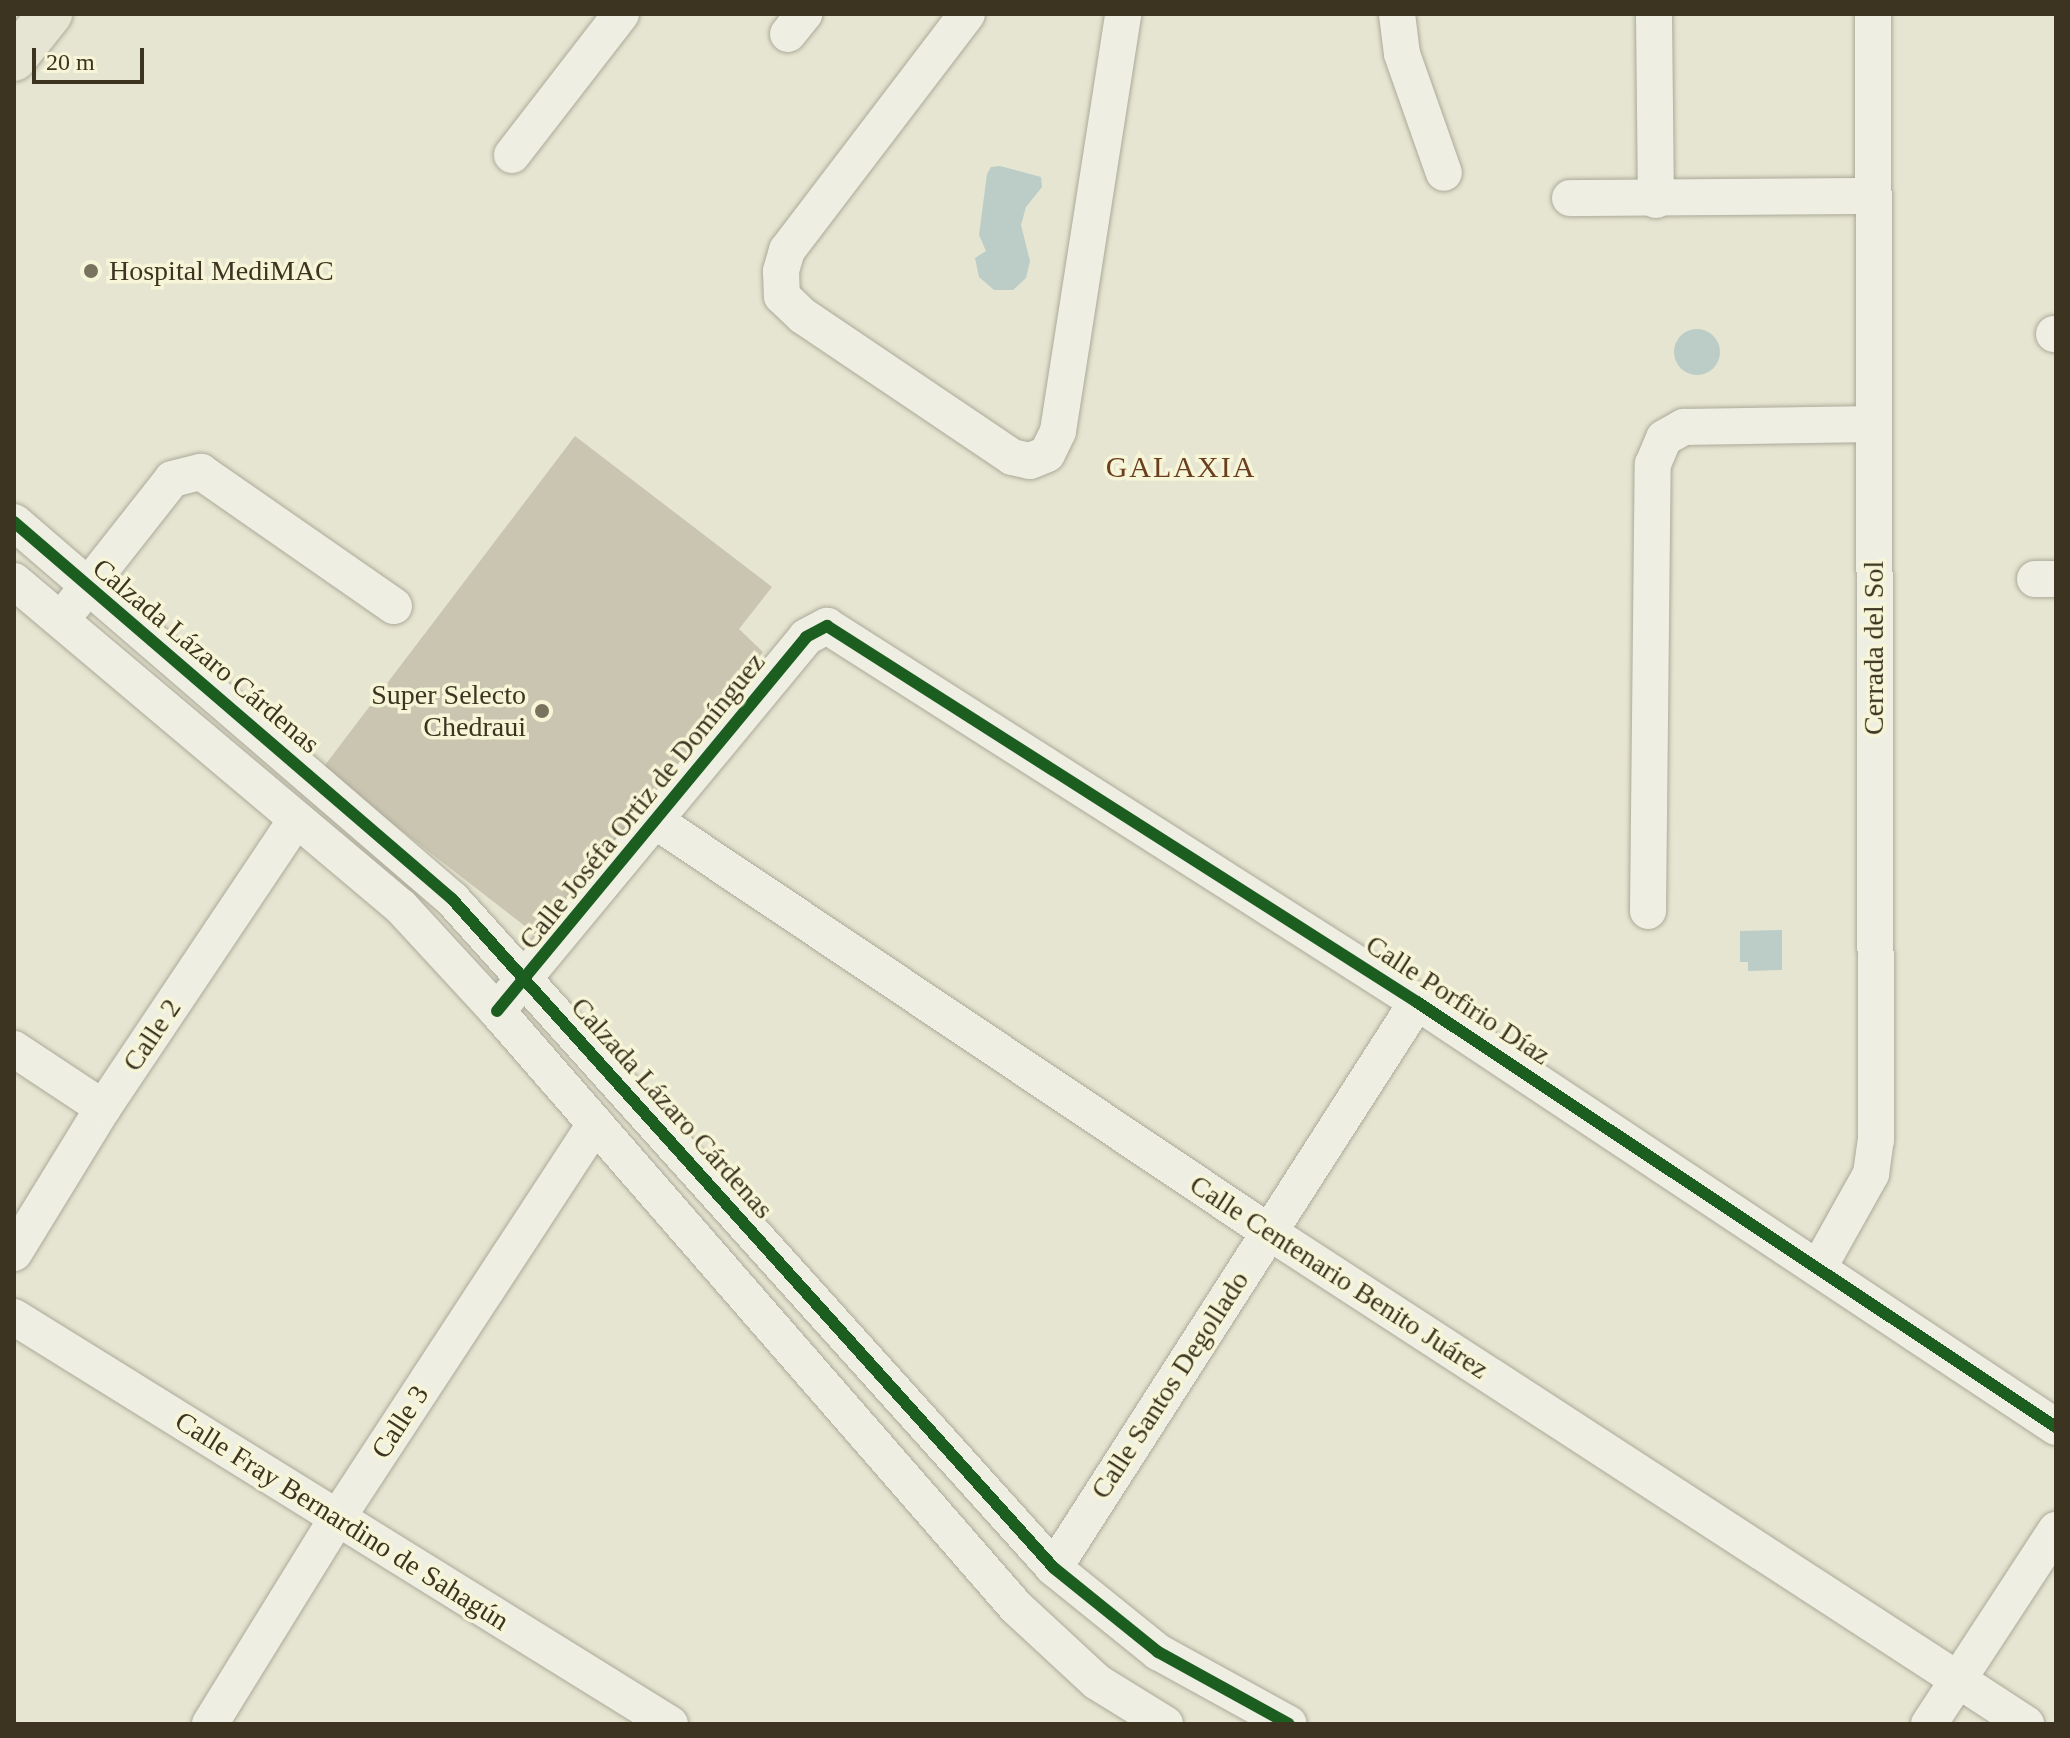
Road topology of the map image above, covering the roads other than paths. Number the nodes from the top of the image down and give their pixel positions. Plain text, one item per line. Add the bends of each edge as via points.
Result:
1 (50, 14) edge
2 (621, 14) edge
3 (967, 14) edge
4 (1123, 14) edge
5 (1397, 14) edge
6 (1654, 14) edge
7 (1873, 14) edge
8 (14, 59) edge
9 (512, 155) dead end
10 (1444, 173) dead end
11 (1874, 196) junction
12 (1570, 198) dead end
13 (1656, 200) junction
14 (1873, 424) junction
15 (14, 522) edge
16 (14, 581) edge
17 (87, 587) junction
18 (394, 606) dead end
19 (60, 622) junction
20 (827, 626) joint
21 (296, 820) junction
22 (657, 822) junction
23 (1648, 911) dead end
24 (524, 981) junction
25 (1417, 1002) junction
26 (497, 1011) junction
27 (14, 1049) edge
28 (103, 1108) junction
29 (595, 1124) junction
30 (1269, 1232) junction
31 (14, 1253) edge
32 (1819, 1267) junction
33 (14, 1317) edge
34 (2056, 1427) edge
35 (338, 1517) junction
36 (2056, 1530) edge
37 (1054, 1568) junction
38 (1959, 1680) junction
39 (651, 1719) edge
40 (210, 1724) edge
41 (1165, 1724) edge
42 (1289, 1724) edge
43 (1929, 1724) edge
44 (2026, 1724) edge

1 - 8 main road
2 - 9 street
3 - 4 street via 787,250 782,296 803,316 1012,457 1030,461 1047,454 1058,431
5 - 10 street via 1402,54
6 - 13 street
7 - 11 street, Cerrada del Sol
11 - 13 street
11 - 14 street, Cerrada del Sol
12 - 13 street
14 - 23 street via 1684,427 1664,438 1653,464
14 - 32 street, Cerrada del Sol via 1876,1140 1871,1174
15 - 17 street, Calzada Lázaro Cárdenas
16 - 19 street
17 - 18 street via 172,479 201,472
17 - 19 street
17 - 24 street, Calzada Lázaro Cárdenas via 407,858
19 - 21 street
20 - 22 street, Calle Joséfa Ortiz de Domínguez via 806,637
20 - 25 street, Calle Porfirio Díaz
21 - 26 street via 401,907
21 - 28 street, Calle 2
22 - 24 street, Calle Joséfa Ortiz de Domínguez
22 - 30 street, Calle Centenario Benito Juárez
24 - 26 street, Calle Joséfa Ortiz de Domínguez
24 - 37 street, Calzada Lázaro Cárdenas
25 - 30 street, Calle Santos Degollado
25 - 32 street, Calle Porfirio Díaz
26 - 29 street
27 - 28 street
28 - 31 street, Calle 2
29 - 35 street, Calle 3
29 - 41 street via 1016,1607 1097,1682
30 - 37 street, Calle Santos Degollado
30 - 38 street, Calle Centenario Benito Juárez
32 - 34 street, Calle Porfirio Díaz
33 - 35 street, Calle Fray Bernardino de Sahagún
35 - 39 street, Calle Fray Bernardino de Sahagún
35 - 40 street, Calle 3
36 - 38 street
37 - 42 street, Calzada Lázaro Cárdenas via 1158,1652
38 - 43 street
38 - 44 street, Calle Centenario Benito Juárez

